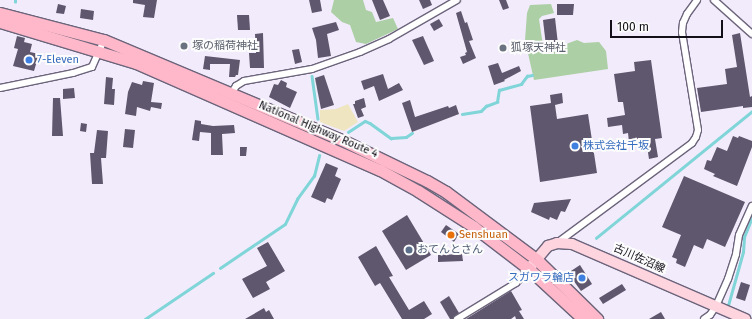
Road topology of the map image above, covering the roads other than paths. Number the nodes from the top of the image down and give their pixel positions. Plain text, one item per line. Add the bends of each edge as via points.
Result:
1 (457, 0) edge
2 (697, 0) edge
3 (714, 0) edge
4 (0, 13) edge
5 (0, 22) edge
6 (752, 34) edge
7 (104, 40) junction
8 (99, 51) junction
9 (0, 88) edge
10 (229, 97) junction
11 (752, 206) edge
12 (557, 243) junction
13 (536, 259) junction
14 (529, 269) junction
15 (731, 314) edge
16 (458, 319) edge
17 (583, 319) edge
18 (597, 319) edge
19 (704, 319) edge

1 - 10 street via 389,39 360,52 312,69 244,81
2 - 12 street via 687,14 682,32 698,130 696,137 692,143
3 - 6 street
4 - 7 highway, National Highway Route 4
5 - 8 highway, National Highway Route 4
7 - 8 street
7 - 10 highway, National Highway Route 4
8 - 9 street via 92,67
8 - 10 highway, National Highway Route 4
10 - 13 highway, National Highway Route 4 via 384,159 427,181 446,192
10 - 14 highway, National Highway Route 4 via 418,191 474,227
11 - 15 street via 739,235
12 - 13 main road via 548,246
12 - 15 main road, 古川佐沼線 via 572,244 593,252
13 - 14 main road
13 - 18 highway, National Highway Route 4
14 - 16 street via 516,283
14 - 17 highway, National Highway Route 4
15 - 19 street via 710,315

